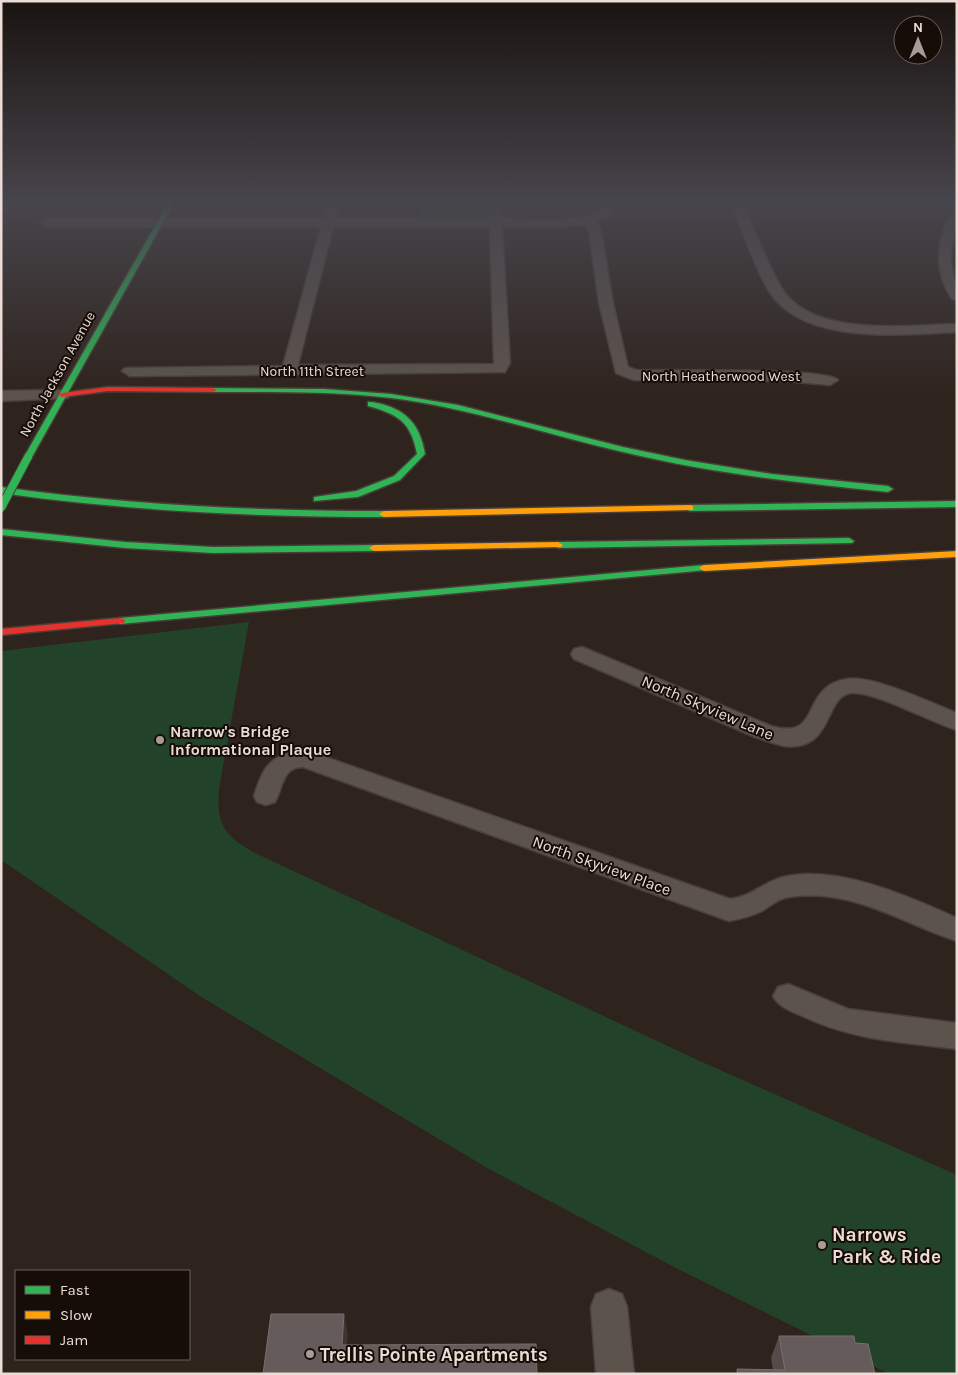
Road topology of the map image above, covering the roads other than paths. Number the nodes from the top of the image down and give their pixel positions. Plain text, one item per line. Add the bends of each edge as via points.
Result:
1 (135, 267) edge
2 (317, 267) edge
3 (498, 267) edge
4 (601, 267) edge
5 (765, 267) edge
6 (945, 267) edge
7 (957, 296) edge
8 (957, 328) edge
9 (130, 371) dead end
10 (290, 371) junction
11 (830, 380) dead end
12 (62, 395) junction
13 (1, 396) edge
14 (1, 481) edge
15 (1, 490) edge
16 (897, 490) dead end
17 (182, 497) dead end
18 (307, 500) dead end
19 (957, 504) edge
20 (1, 508) edge
21 (1, 532) edge
22 (858, 540) dead end
23 (957, 554) edge
24 (1, 632) edge
25 (582, 654) dead end
26 (957, 722) edge
27 (266, 796) dead end
28 (957, 930) edge
29 (788, 996) dead end
30 (957, 1036) edge
31 (609, 1307) dead end
32 (614, 1374) edge

1 - 12 main road, North Jackson Avenue
2 - 10 street
3 - 10 street, North 11th Street via 501,368 494,371
4 - 11 street, North Heatherwood West via 612,336 621,370 625,373
5 - 8 street via 782,301 796,313 828,324 860,328
6 - 7 street
9 - 10 street, North 11th Street
12 - 13 street
12 - 16 main road via 118,389 320,391 391,396 431,402 655,457 713,468 791,480
12 - 18 main road via 97,399 313,398 384,407 409,420 420,437 421,454 397,478 358,494
12 - 20 main road, North Jackson Avenue, bridge
14 - 17 main road
15 - 19 main road via 156,508 330,514
21 - 22 main road via 213,550
23 - 24 main road via 663,571
25 - 26 street, North Skyview Lane via 763,732 787,739 799,738 812,729 830,695 846,686 858,686
27 - 28 street, North Skyview Place via 275,769 280,764 287,760 305,759 729,910 747,907 784,887 818,886 869,894
29 - 30 street via 848,1022
31 - 32 street

